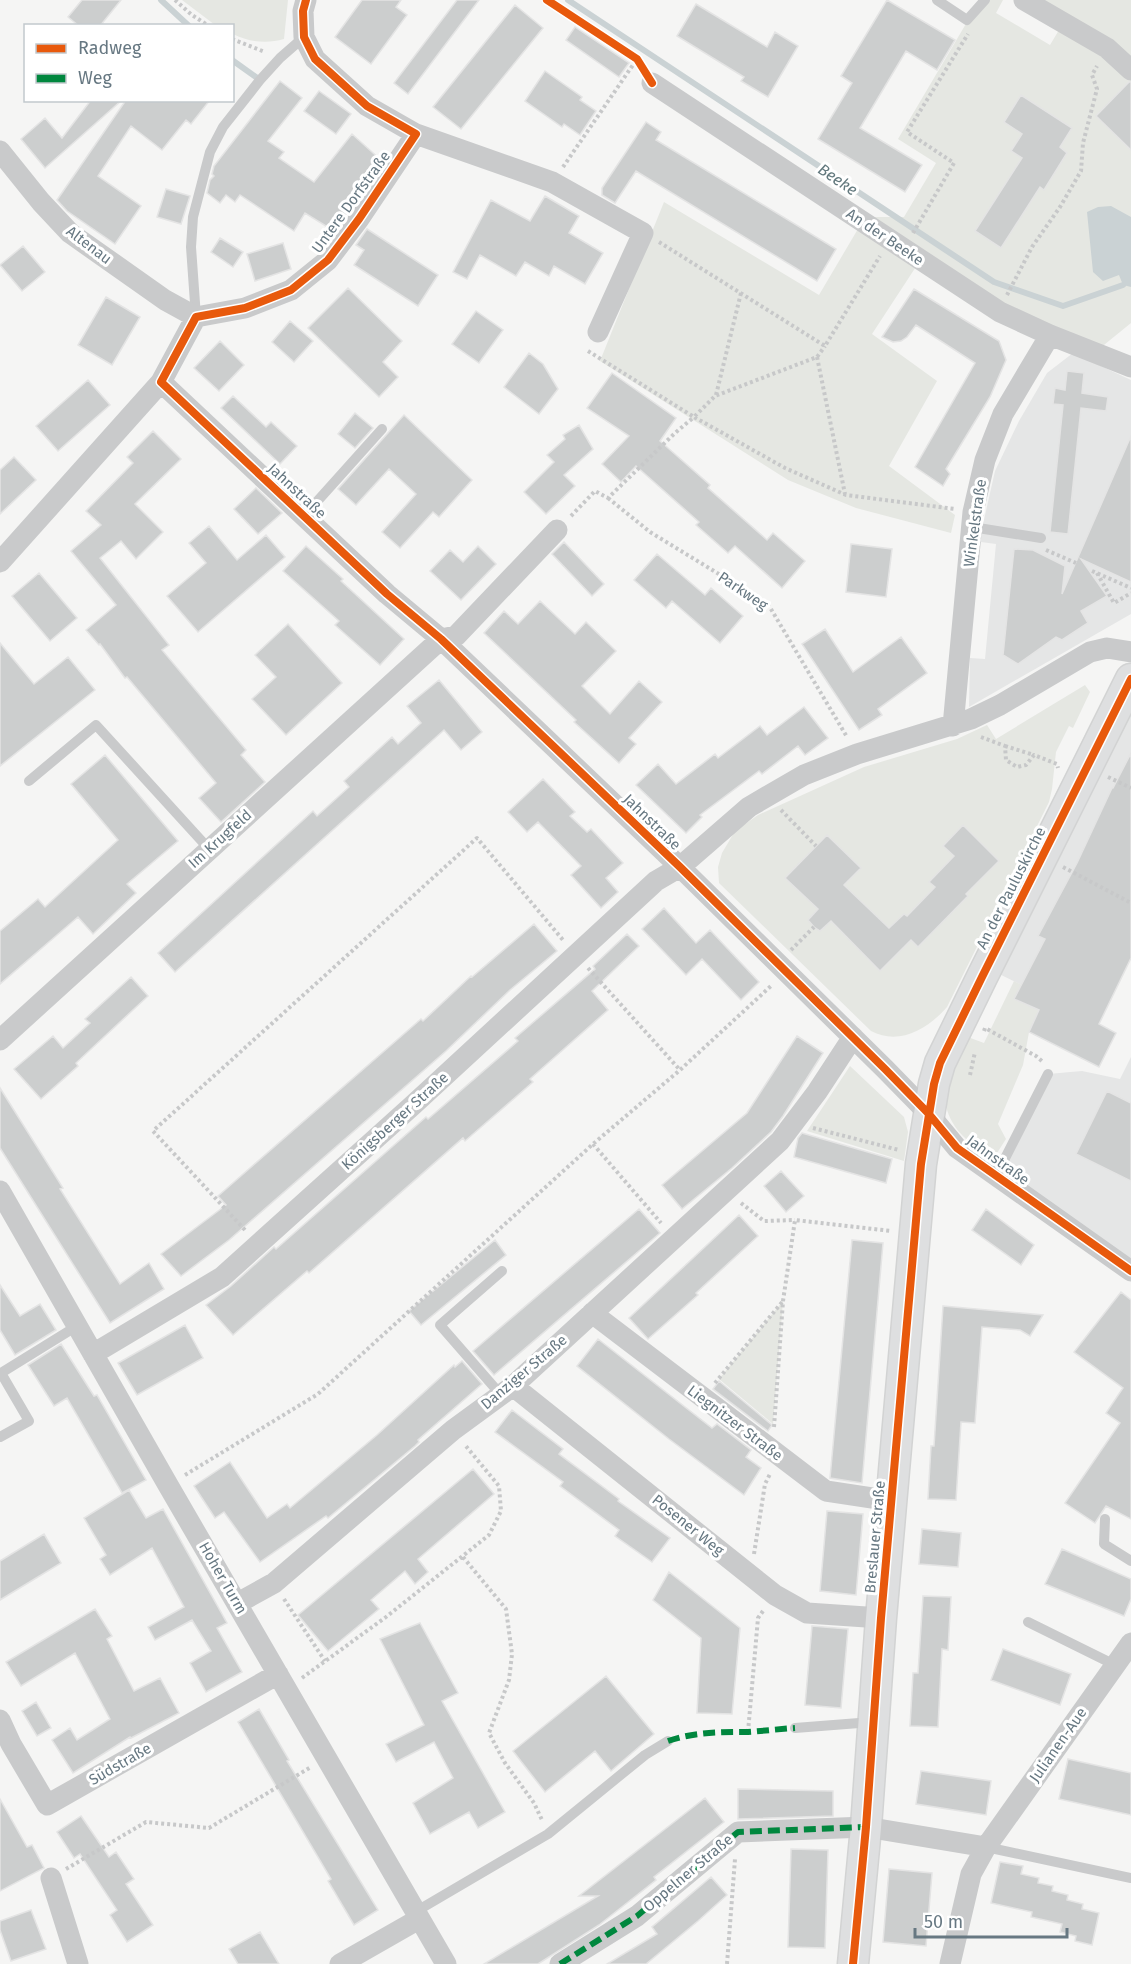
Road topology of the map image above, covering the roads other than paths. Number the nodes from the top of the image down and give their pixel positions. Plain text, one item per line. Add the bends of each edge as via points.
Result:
1 (306, 0) edge
2 (937, 0) edge
3 (985, 0) edge
4 (1024, 0) edge
5 (304, 37) junction
6 (1131, 70) edge
7 (652, 83) dead end
8 (416, 134) junction
9 (0, 151) edge
10 (196, 317) junction
11 (598, 332) road end
12 (1050, 335) junction
13 (1131, 367) edge
14 (161, 382) junction
15 (382, 429) dead end
16 (304, 516) junction
17 (973, 520) junction
18 (557, 530) road end
19 (1041, 538) road end
20 (0, 562) edge
21 (441, 639) junction
22 (1131, 652) edge
23 (1131, 679) edge
24 (953, 726) junction
25 (30, 781) dead end
26 (209, 849) junction
27 (680, 867) junction
28 (853, 1037) junction
29 (0, 1041) edge
30 (1048, 1074) road end
31 (928, 1113) junction
32 (996, 1176) junction
33 (0, 1191) edge
34 (502, 1271) dead end
35 (1131, 1271) edge
36 (591, 1313) junction
37 (77, 1326) junction
38 (93, 1354) junction
39 (507, 1390) junction
40 (0, 1437) edge
41 (892, 1501) junction
42 (1105, 1520) dead end
43 (1131, 1561) edge
44 (238, 1603) junction
45 (881, 1618) junction
46 (1028, 1622) dead end
47 (1131, 1643) edge
48 (1114, 1665) junction
49 (278, 1674) junction
50 (0, 1720) edge
51 (873, 1722) junction
52 (795, 1728) dead end
53 (668, 1742) dead end
54 (866, 1827) junction
55 (986, 1847) junction
56 (51, 1878) road end
57 (1131, 1878) edge
58 (417, 1916) junction
59 (78, 1964) edge
60 (340, 1964) edge
61 (446, 1964) edge
62 (560, 1964) edge
63 (854, 1964) edge
64 (950, 1964) edge

1 - 5 street
2 - 3 lane via 967,20
4 - 6 street via 1107,48
5 - 8 street via 315,59 366,106
5 - 10 lane via 280,58 223,128 210,152 193,217
7 - 12 street, An der Beeke via 1000,312
8 - 10 street, Untere Dorfstraße via 328,260 291,290 244,308
8 - 11 street via 552,182 643,232
9 - 10 street, Altenau via 70,233 165,300
10 - 14 street
12 - 13 street, An der Beeke
12 - 17 street, Winkelstraße via 995,430
14 - 16 street, Jahnstraße
14 - 20 street
15 - 16 lane
16 - 21 street, Jahnstraße
17 - 19 lane
17 - 24 street, Winkelstraße
18 - 21 street via 456,636
21 - 26 street, Im Krugfeld
21 - 27 street, Jahnstraße
22 - 24 street via 1107,648 1090,652 1000,705
23 - 31 street, An der Pauluskirche via 940,1063
24 - 27 street via 857,753 804,775 749,807
25 - 26 lane via 96,725
26 - 29 street, Im Krugfeld
27 - 28 street, Jahnstraße
27 - 38 street, Königsberger Straße via 656,881 222,1277
28 - 31 street, Jahnstraße
28 - 36 street, Danziger Straße via 780,1141
30 - 32 lane
31 - 32 street, Jahnstraße via 957,1148
31 - 41 street, Breslauer Straße
32 - 35 street, Jahnstraße
33 - 37 street, Hoher Turm
34 - 39 lane via 440,1325
36 - 39 street, Danziger Straße
36 - 41 street, Liegnitzer Straße via 826,1491
37 - 38 street, Hoher Turm
37 - 40 lane via 1,1372 29,1421
38 - 44 street, Hoher Turm
39 - 44 street, Danziger Straße via 453,1430 274,1583
39 - 45 street, Posener Weg via 775,1596 807,1613
41 - 45 street, Breslauer Straße
42 - 43 lane via 1104,1544
44 - 49 street, Hoher Turm
45 - 51 street, Breslauer Straße
46 - 48 lane
47 - 48 street, Julianen-Aue
48 - 55 street, Julianen-Aue
49 - 50 street, Südstraße via 47,1805
49 - 58 street, Hoher Turm
51 - 52 lane
51 - 54 street, Breslauer Straße
53 - 58 lane via 645,1755 548,1834
54 - 55 street
54 - 62 street, Oppelner Straße via 738,1832 637,1916
54 - 63 street, Breslauer Straße
55 - 57 lane
55 - 64 street, Julianen-Aue via 971,1874
56 - 59 street
58 - 60 street
58 - 61 street, Hoher Turm

